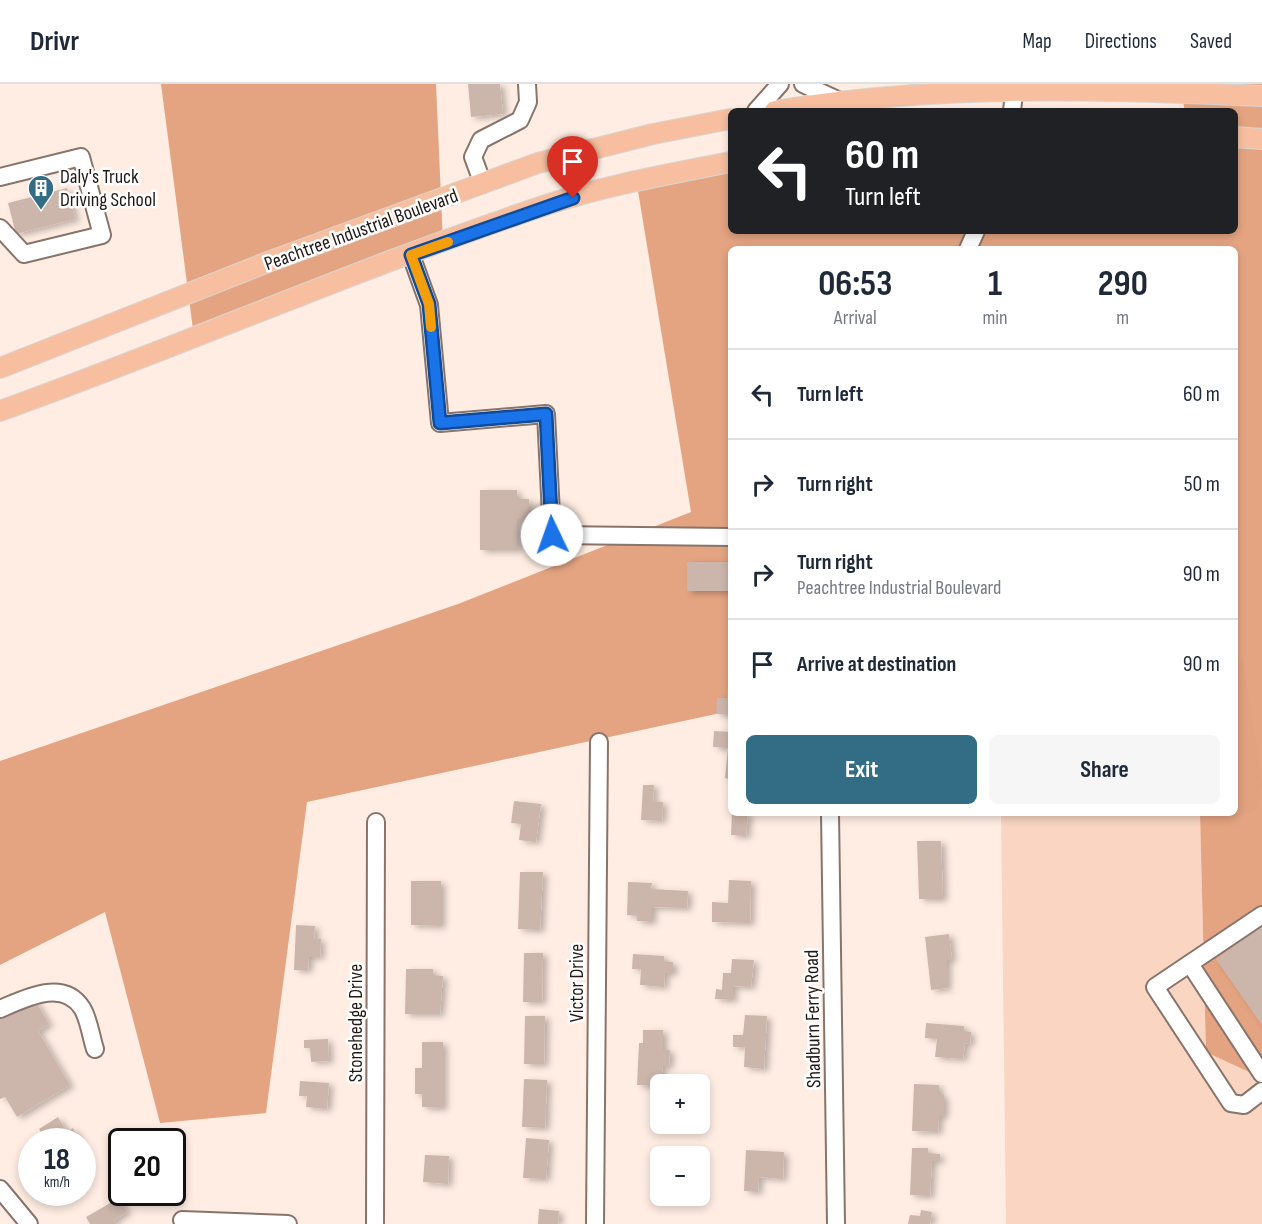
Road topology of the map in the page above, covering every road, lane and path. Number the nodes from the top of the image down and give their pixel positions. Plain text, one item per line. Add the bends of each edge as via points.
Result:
1 (527, 84) edge
2 (780, 84) edge
3 (803, 84) edge
4 (972, 84) edge
5 (1015, 87) edge
6 (952, 94) junction
7 (1262, 96) edge
8 (842, 102) junction
9 (759, 108) edge
10 (797, 108) edge
11 (1012, 108) edge
12 (728, 119) edge
13 (1238, 137) edge
14 (1262, 139) edge
15 (728, 162) edge
16 (0, 177) edge
17 (483, 184) junction
18 (0, 228) edge
19 (411, 255) junction
20 (0, 368) edge
21 (0, 411) edge
22 (728, 537) edge
23 (599, 742) dead end
24 (830, 816) edge
25 (376, 822) dead end
26 (1262, 915) edge
27 (1190, 964) junction
28 (0, 1009) edge
29 (95, 1049) dead end
30 (1262, 1074) edge
31 (1262, 1091) edge
32 (0, 1189) edge
33 (182, 1220) dead end
34 (29, 1224) edge
35 (288, 1224) edge
36 (375, 1224) edge
37 (595, 1224) edge
38 (836, 1224) edge

1 - 17 street via 528,102 520,120 481,140 473,157
2 - 9 street
3 - 8 street
4 - 6 main road
5 - 6 main road
5 - 7 main road
5 - 11 street
6 - 8 main road
8 - 10 main road
12 - 17 main road, Peachtree Industrial Boulevard via 538,163
13 - 14 main road
15 - 19 main road, Peachtree Industrial Boulevard via 551,204
16 - 18 street via 81,157 102,235 24,254
17 - 20 main road, Peachtree Industrial Boulevard via 268,262
19 - 21 main road, Peachtree Industrial Boulevard
19 - 22 street via 429,304 440,423 546,414 552,535
23 - 37 street, Victor Drive
24 - 38 street, Shadburn Ferry Road
25 - 36 street, Stonehedge Drive
26 - 27 street
27 - 30 street
27 - 31 street via 1155,987 1231,1103 1244,1105
28 - 29 street via 41,992 72,998 82,1008
32 - 34 street
33 - 35 street

